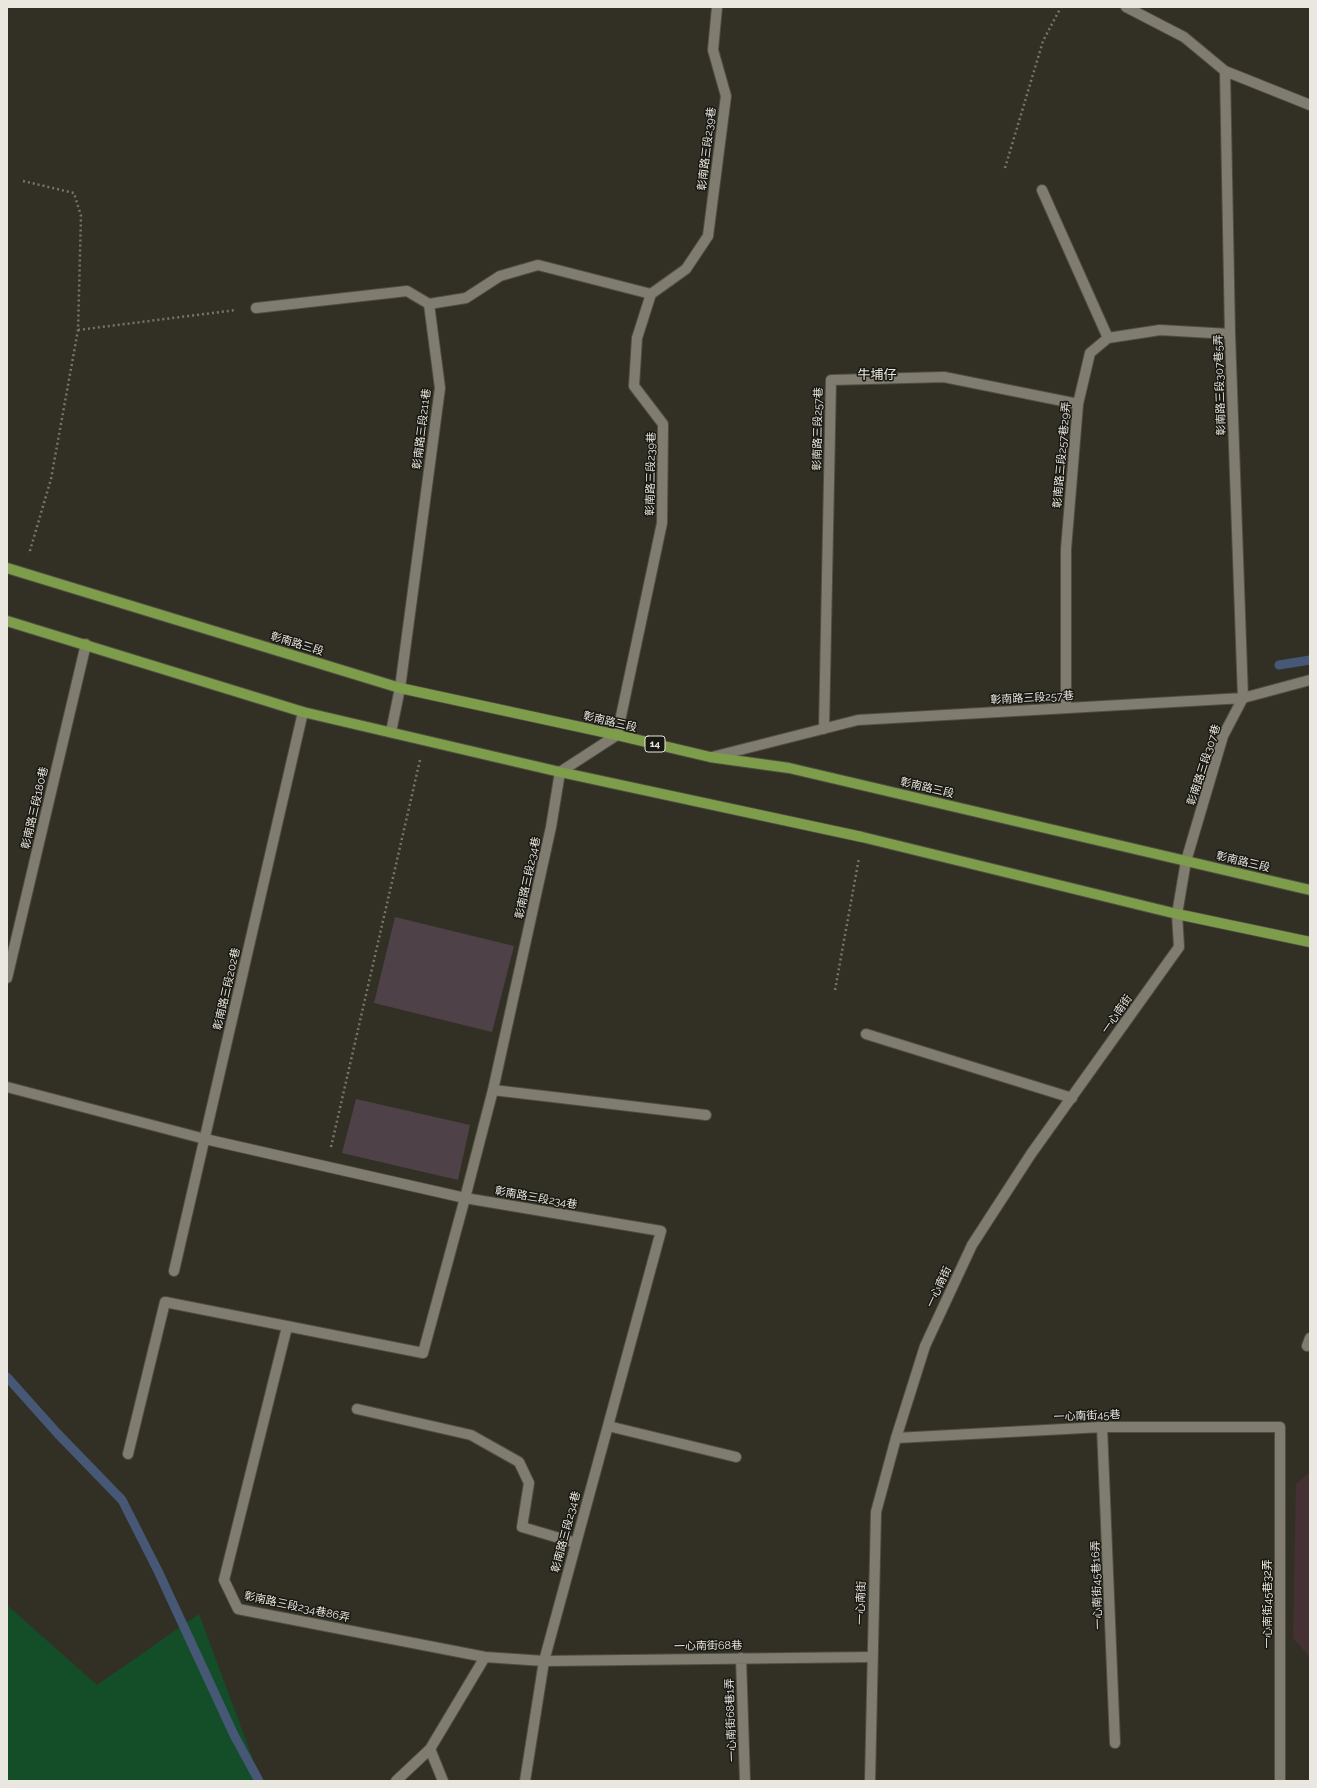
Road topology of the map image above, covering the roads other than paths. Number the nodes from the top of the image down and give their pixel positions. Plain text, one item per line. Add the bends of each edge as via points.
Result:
1 (716, 7) edge
2 (1126, 7) edge
3 (1225, 71) junction
4 (1310, 104) edge
5 (1042, 190) dead end
6 (651, 294) junction
7 (429, 304) junction
8 (256, 308) road end
9 (1230, 334) junction
10 (1108, 338) junction
11 (1078, 404) junction
12 (7, 568) edge
13 (7, 621) edge
14 (86, 644) junction
15 (1310, 680) edge
16 (400, 688) junction
17 (1243, 698) junction
18 (1066, 708) junction
19 (303, 712) junction
20 (824, 729) junction
21 (391, 732) junction
22 (617, 735) junction
23 (710, 758) junction
24 (560, 772) junction
25 (1186, 861) junction
26 (1310, 890) edge
27 (1177, 914) junction
28 (1310, 942) edge
29 (7, 978) edge
30 (866, 1034) dead end
31 (7, 1087) edge
32 (493, 1090) junction
33 (1072, 1098) junction
34 (706, 1115) dead end
35 (205, 1140) junction
36 (465, 1198) junction
37 (174, 1271) dead end
38 (287, 1327) junction
39 (357, 1409) dead end
40 (608, 1426) junction
41 (1102, 1427) junction
42 (1280, 1427) joint
43 (896, 1438) junction
44 (128, 1454) dead end
45 (736, 1457) dead end
46 (576, 1543) junction
47 (485, 1657) junction
48 (872, 1657) junction
49 (741, 1658) junction
50 (544, 1661) junction
51 (1114, 1744) dead end
52 (430, 1749) junction
53 (396, 1781) edge
54 (443, 1781) edge
55 (525, 1781) edge
56 (745, 1781) edge
57 (870, 1781) edge
58 (1280, 1781) edge

1 - 6 street, 彰南路三段239巷 via 713,50 726,96 708,236 686,269
2 - 3 street via 1184,37
3 - 4 street
3 - 9 street, 彰南路三段307巷5弄
5 - 10 street
6 - 7 street via 538,265 500,276 466,298
6 - 22 street, 彰南路三段239巷 via 637,338 634,386 663,424 662,523
7 - 8 street via 407,291
7 - 16 street, 彰南路三段211巷 via 440,388
9 - 10 street via 1160,330
9 - 17 street, 彰南路三段307巷5弄
10 - 11 street, 彰南路三段257巷29弄 via 1090,353
11 - 18 street, 彰南路三段257巷29弄 via 1066,549
11 - 20 street, 彰南路三段257巷 via 944,377 832,380
12 - 16 main road, 彰南路三段 / 14
13 - 14 main road
14 - 19 main road
14 - 29 street, 彰南路三段180巷
15 - 17 street
16 - 21 street, 彰南路三段211巷
16 - 22 main road, 彰南路三段 / 14
17 - 18 street, 彰南路三段257巷
17 - 25 street, 彰南路三段307巷 via 1223,736
18 - 20 street, 彰南路三段257巷 via 858,720
19 - 21 main road
19 - 35 street, 彰南路三段202巷
20 - 23 street, 彰南路三段257巷
21 - 24 main road
22 - 23 main road, 彰南路三段 / 14
22 - 24 street
23 - 25 main road, 彰南路三段 / 14 via 789,768
24 - 27 main road via 862,837
24 - 32 street, 彰南路三段234巷 via 551,827
25 - 26 main road, 彰南路三段 / 14
25 - 27 street, 一心南街
27 - 28 main road
27 - 33 street, 一心南街 via 1179,947
30 - 33 street
31 - 35 street
32 - 34 street
32 - 36 street, 彰南路三段234巷
33 - 43 street, 一心南街 via 1031,1154 972,1245 925,1346
35 - 36 street
35 - 37 street, 彰南路三段202巷
36 - 38 street via 423,1353
36 - 40 street, 彰南路三段234巷 via 660,1231
38 - 44 street via 165,1302
38 - 47 street, 彰南路三段234巷86弄 via 224,1580 238,1609
39 - 46 street via 471,1435 519,1462 529,1483 522,1526
40 - 45 street
40 - 46 street, 彰南路三段234巷
41 - 42 street, 一心南街45巷
41 - 43 street, 一心南街45巷
41 - 51 street, 一心南街45巷16弄
42 - 58 street, 一心南街45巷32弄
43 - 48 street, 一心南街 via 876,1512
46 - 50 street, 彰南路三段234巷
47 - 50 street, 彰南路三段234巷86弄
47 - 52 street
48 - 49 street, 一心南街68巷
48 - 57 street, 一心南街
49 - 50 street, 一心南街68巷
49 - 56 street, 一心南街68巷1弄
50 - 55 street, 彰南路三段234巷
52 - 53 street
52 - 54 street

